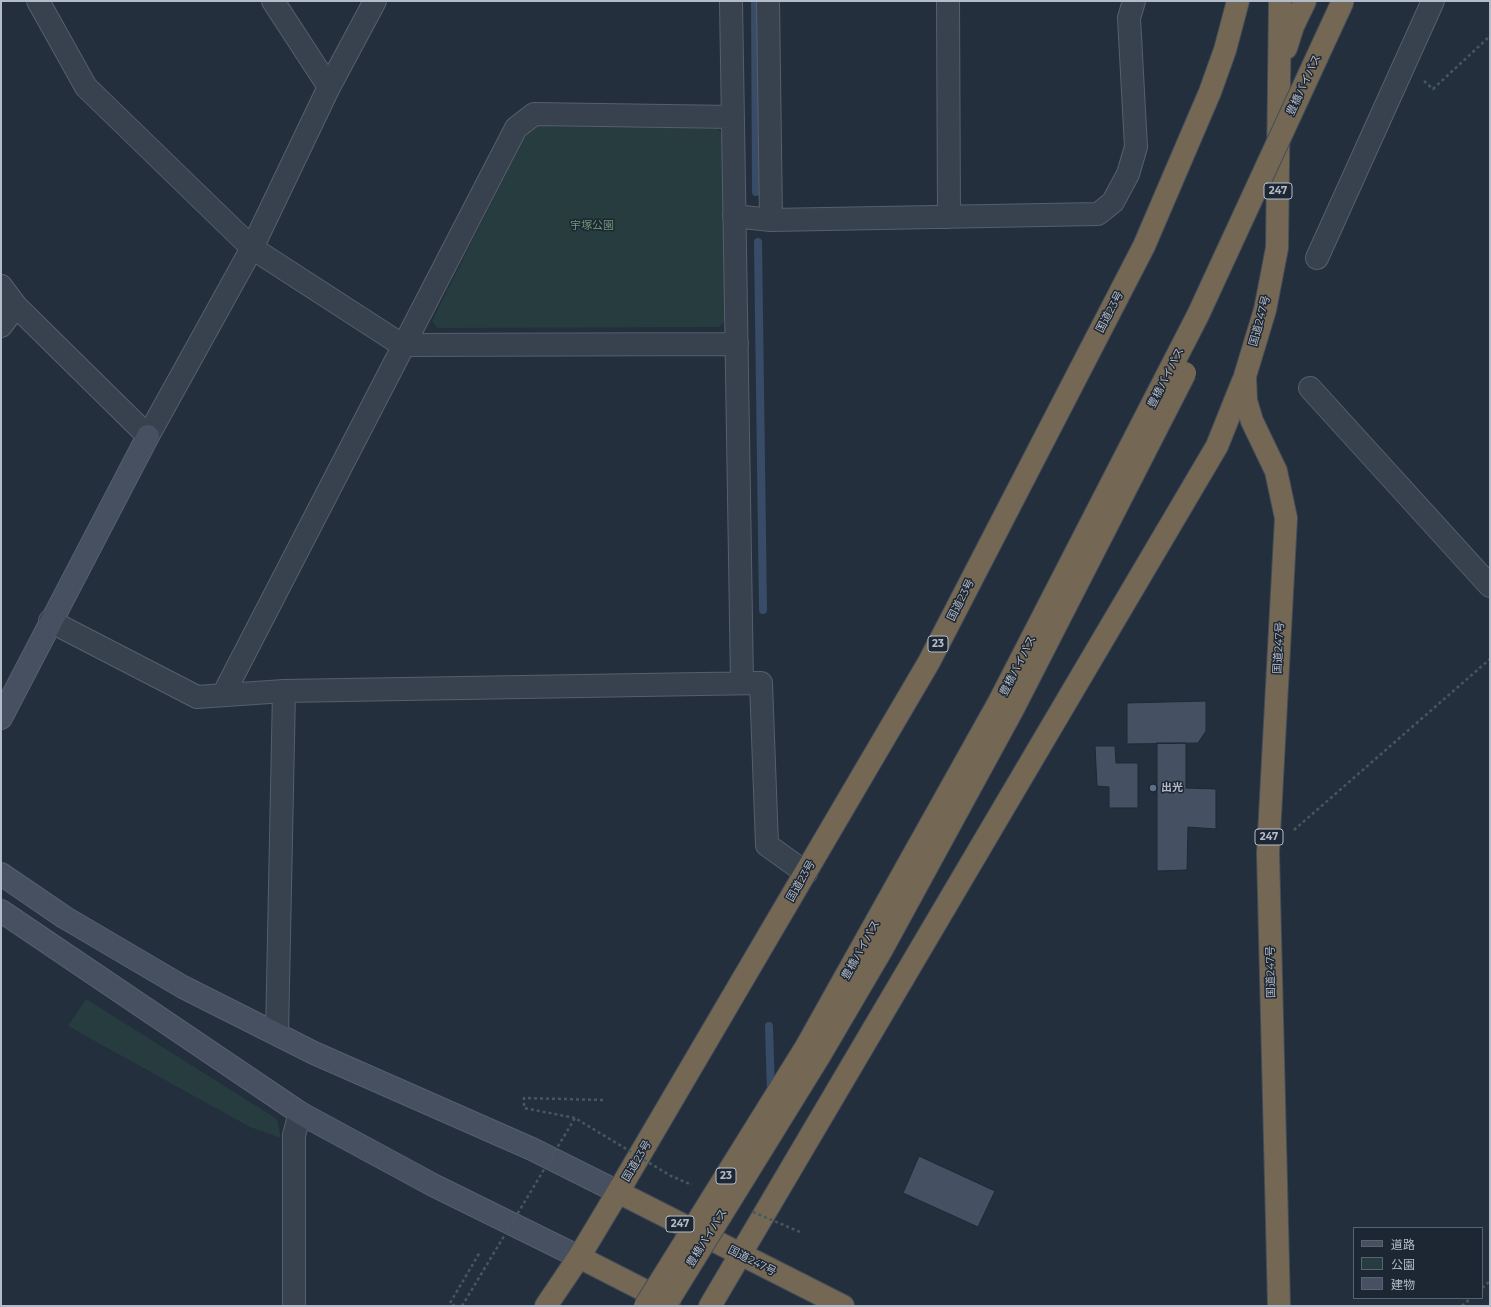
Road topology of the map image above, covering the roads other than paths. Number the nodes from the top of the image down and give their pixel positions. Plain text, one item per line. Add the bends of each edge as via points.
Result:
1 (38, 1) edge
2 (273, 1) edge
3 (375, 1) edge
4 (731, 1) edge
5 (768, 1) edge
6 (948, 1) edge
7 (1134, 1) edge
8 (1238, 1) edge
9 (1253, 1) edge
10 (1280, 1) edge
11 (1305, 1) edge
12 (1343, 1) edge
13 (1360, 1) edge
14 (1433, 1) edge
15 (1280, 70) junction
16 (329, 87) junction
17 (733, 117) junction
18 (734, 216) junction
19 (949, 216) junction
20 (771, 220) junction
21 (1144, 246) junction
22 (252, 248) junction
23 (1317, 258) dead end
24 (1, 286) edge
25 (16, 306) junction
26 (1, 326) edge
27 (737, 344) junction
28 (402, 345) junction
29 (1245, 376) junction
30 (1310, 388) dead end
31 (148, 436) junction
32 (1490, 586) edge
33 (50, 621) junction
34 (742, 682) junction
35 (284, 691) junction
36 (223, 695) junction
37 (1, 718) edge
38 (806, 873) junction
39 (1, 874) edge
40 (1, 911) edge
41 (276, 1034) junction
42 (300, 1113) junction
43 (618, 1192) junction
44 (741, 1256) junction
45 (579, 1257) junction
46 (294, 1306) edge
47 (546, 1306) edge
48 (645, 1306) edge
49 (665, 1306) edge
50 (676, 1306) edge
51 (710, 1306) edge
52 (843, 1306) edge
53 (1279, 1306) edge

1 - 22 street via 86,87
2 - 16 street
3 - 16 street
4 - 17 street
5 - 20 street
6 - 19 street
7 - 19 street via 1129,18 1136,147 1128,174 1113,202 1098,214
8 - 21 highway, 国道23号 / 23 via 1210,92
9 - 21 highway via 1219,100
10 - 15 highway, 国道247号 / 247
11 - 15 highway via 1293,26
12 - 48 highway, 豊橋バイパス / 23, bridge via 1198,315 999,702 806,1046
13 - 49 highway, 豊橋バイパス / 23, bridge via 1212,321 1013,709 866,977
14 - 23 street
15 - 29 highway, 国道247号 / 247 via 1277,248 1265,310
16 - 22 street
17 - 18 street
17 - 28 street via 534,114 516,128
18 - 20 street
18 - 27 street
19 - 20 street
21 - 38 highway, 国道23号 / 23 via 929,662
22 - 28 street
22 - 31 street
24 - 25 street
25 - 26 street
25 - 31 street
27 - 28 street
27 - 34 street
28 - 36 street
29 - 44 highway via 1217,446
29 - 53 highway, 国道247号 / 247 via 1248,408 1276,471 1286,518 1268,853
30 - 32 street
31 - 33 street
33 - 36 street via 197,696
33 - 37 street
34 - 35 street
34 - 38 street via 761,683 767,845
35 - 36 street
35 - 41 street
38 - 43 highway, 国道23号 / 23
39 - 41 street, 国道23号 via 64,917 183,987
40 - 42 street
41 - 43 street, 国道23号 via 532,1149
42 - 45 street via 433,1185
42 - 46 street via 294,1135
43 - 44 highway, 国道247号 / 247
43 - 45 highway, 国道23号 / 23
44 - 51 highway
44 - 52 highway, 国道247号 / 247
45 - 47 highway, 23
45 - 50 highway

